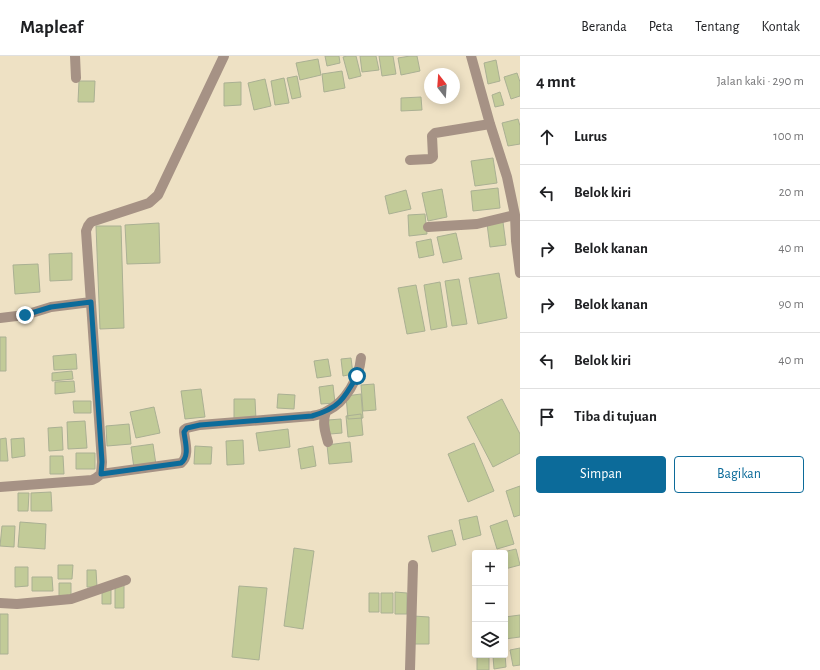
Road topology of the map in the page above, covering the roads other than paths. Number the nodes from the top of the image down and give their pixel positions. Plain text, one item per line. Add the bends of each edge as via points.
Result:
1 (75, 56) edge
2 (224, 56) edge
3 (472, 56) edge
4 (76, 78) dead end
5 (490, 124) junction
6 (410, 160) dead end
7 (515, 215) junction
8 (428, 227) dead end
9 (520, 273) edge
10 (91, 302) junction
11 (0, 318) edge
12 (361, 358) dead end
13 (326, 412) junction
14 (328, 442) dead end
15 (101, 474) junction
16 (0, 487) edge
17 (413, 565) dead end
18 (126, 580) dead end
19 (0, 603) edge
20 (410, 670) edge

1 - 4 street
2 - 10 street via 158,195 149,203 97,219 88,226 86,239
3 - 5 street
5 - 6 street via 435,133 432,136 433,157
5 - 7 street via 507,177
7 - 8 street via 476,224
7 - 9 street
10 - 11 street via 51,307 25,315
10 - 15 street
12 - 13 street via 357,376 347,394
13 - 14 street via 324,424
13 - 15 street via 312,416 187,428 184,432 187,456 181,463
15 - 16 street via 92,480
17 - 20 street
18 - 19 street via 71,599

